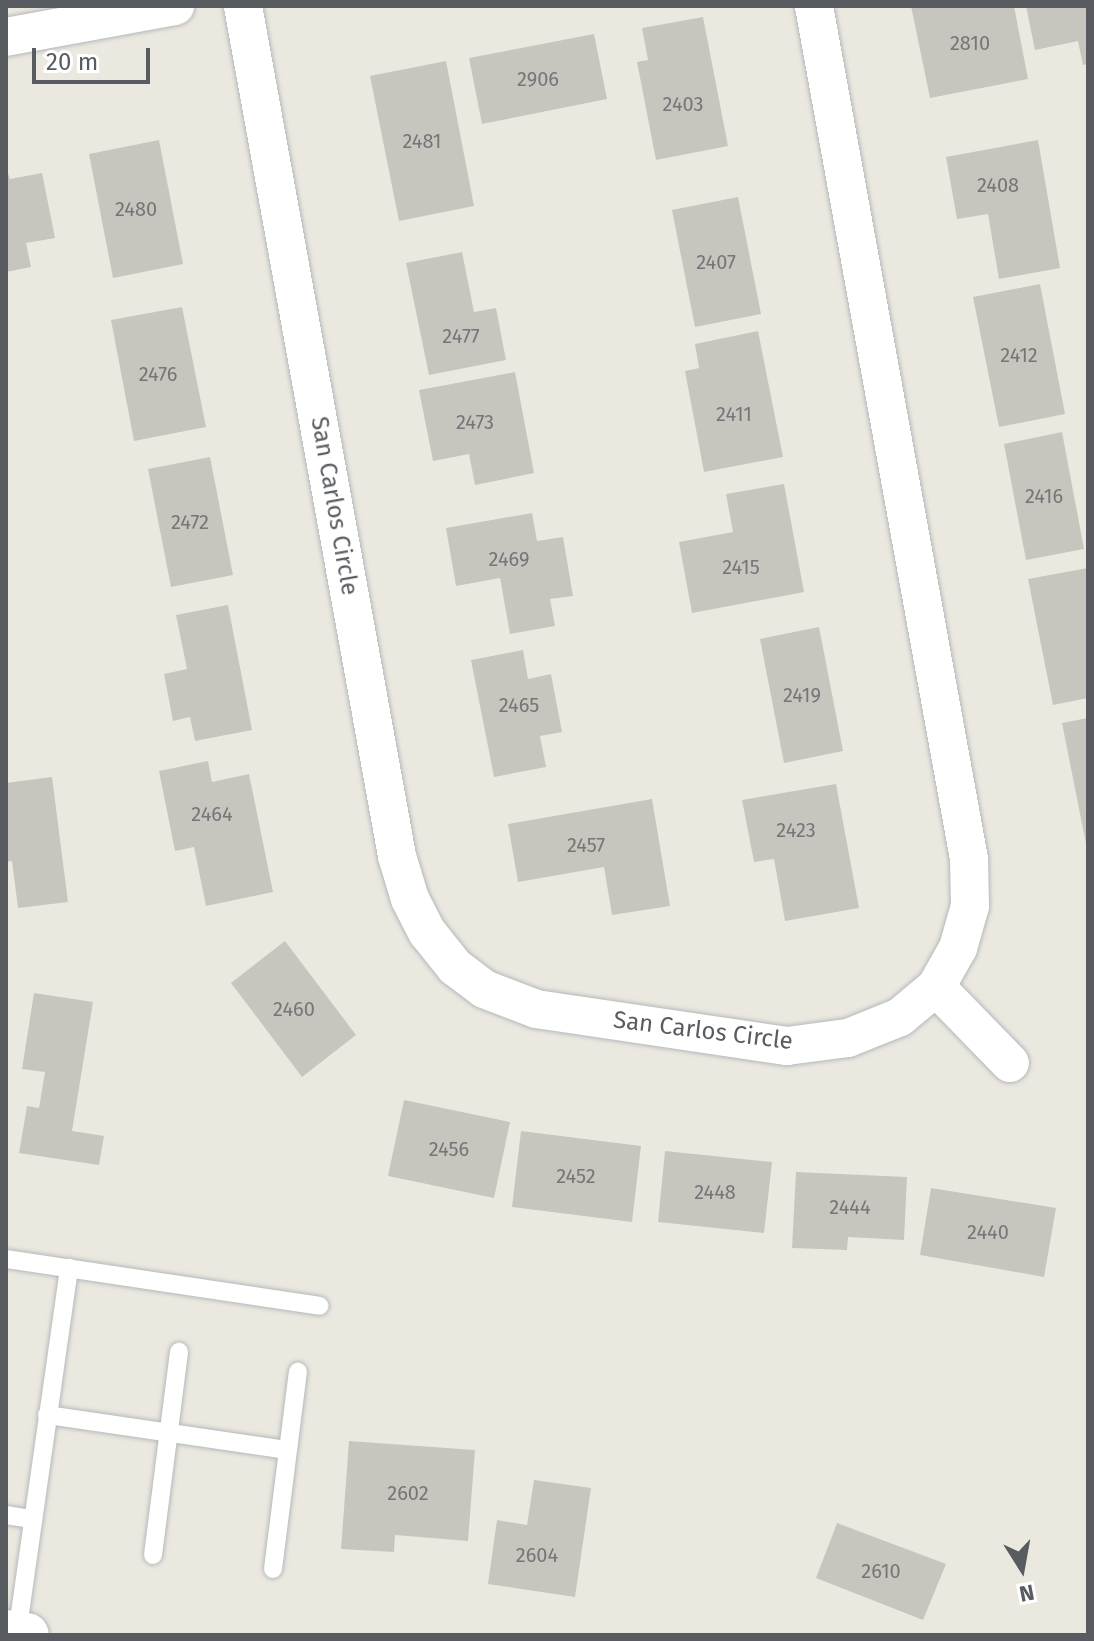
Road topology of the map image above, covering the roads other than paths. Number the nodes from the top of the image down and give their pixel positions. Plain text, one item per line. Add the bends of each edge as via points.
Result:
1 (175, 6) edge
2 (243, 6) edge
3 (814, 6) edge
4 (6, 37) edge
5 (936, 987) junction
6 (1010, 1063) dead end
7 (6, 1259) edge
8 (69, 1268) junction
9 (319, 1306) dead end
10 (179, 1352) dead end
11 (298, 1372) dead end
12 (47, 1415) junction
13 (168, 1434) junction
14 (287, 1450) junction
15 (6, 1515) edge
16 (32, 1519) junction
17 (153, 1555) dead end
18 (273, 1569) dead end
19 (17, 1634) edge

1 - 4 street
2 - 5 street, San Carlos Circle via 397,856 427,932 455,967 484,989 536,1009 787,1046 848,1038 900,1017
3 - 5 street, San Carlos Circle via 969,859 970,906 958,948
5 - 6 street
7 - 8 lane
8 - 9 lane
8 - 12 lane
10 - 13 lane
11 - 14 lane
12 - 13 lane
12 - 16 lane
13 - 14 lane
13 - 17 lane
14 - 18 lane
15 - 16 lane
16 - 19 lane

